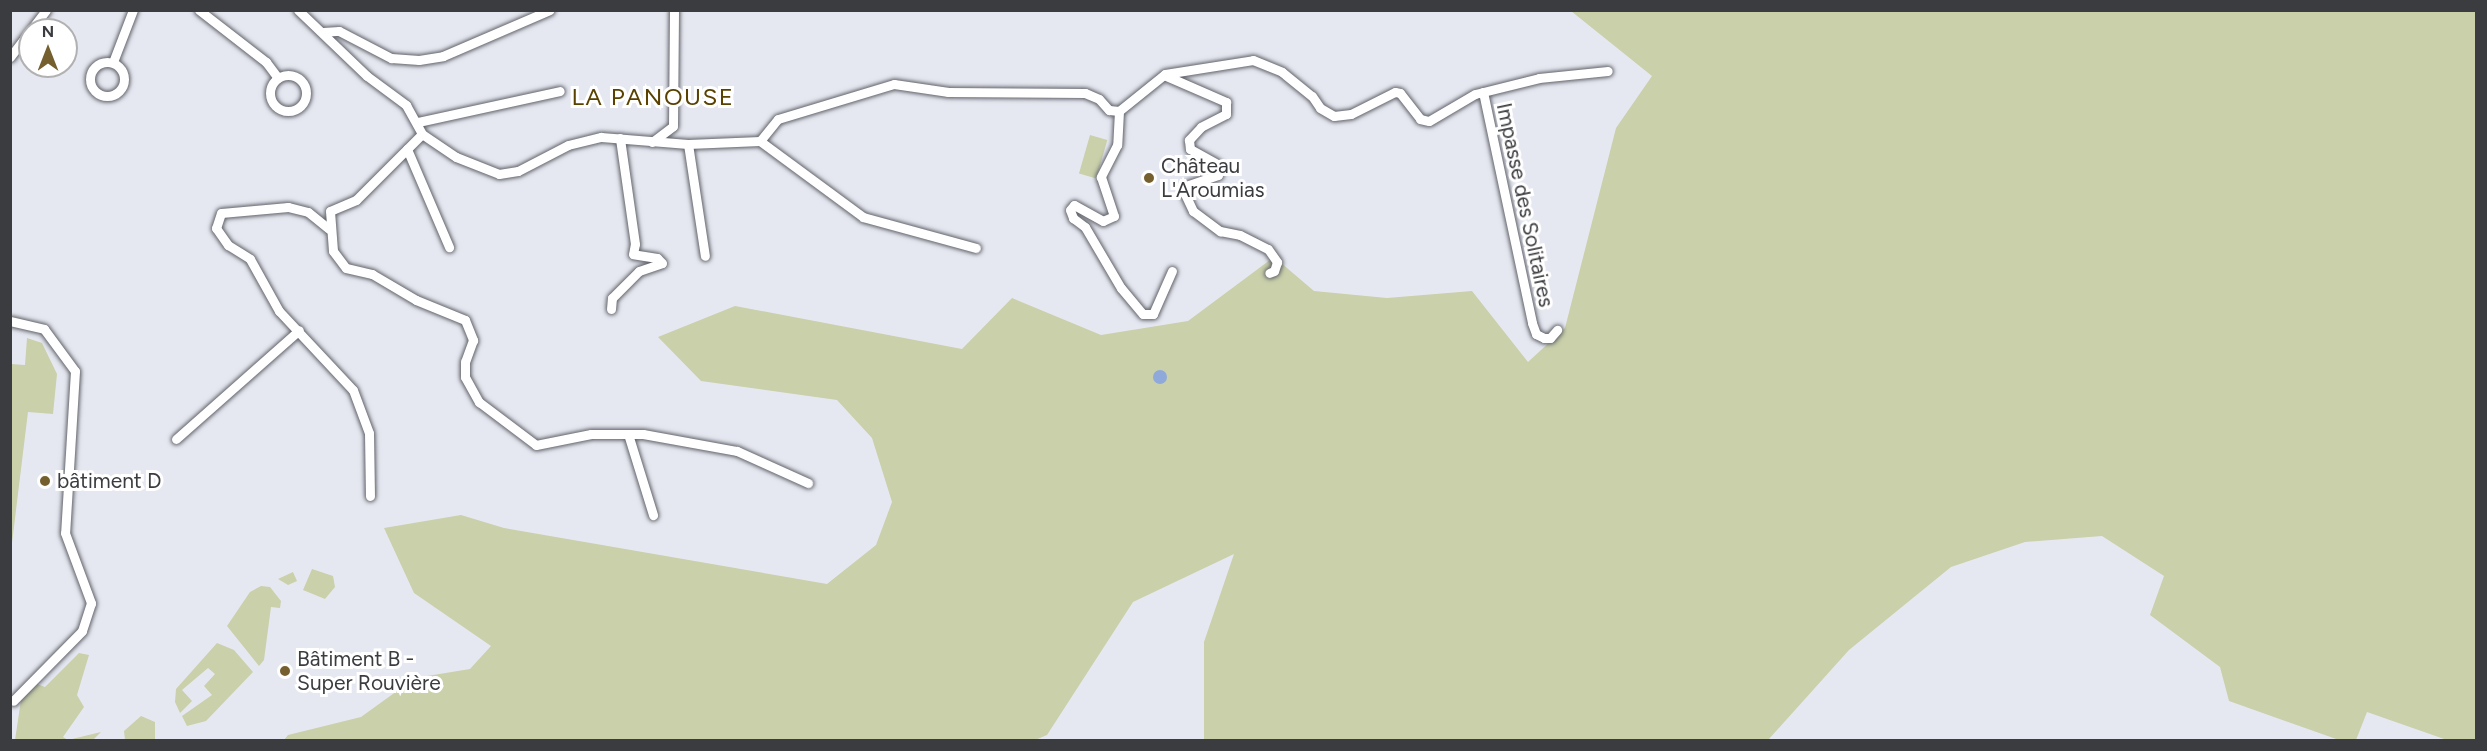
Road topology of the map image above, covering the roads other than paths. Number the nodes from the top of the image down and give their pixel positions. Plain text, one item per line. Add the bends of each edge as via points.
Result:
1 (46, 10) edge
2 (133, 10) edge
3 (199, 10) edge
4 (298, 10) edge
5 (550, 10) edge
6 (674, 10) edge
7 (323, 32) junction
8 (10, 57) edge
9 (113, 62) dead end
10 (1608, 71) dead end
11 (1164, 75) junction
12 (278, 78) junction
13 (560, 91) dead end
14 (1483, 92) junction
15 (1119, 111) junction
16 (418, 122) junction
17 (422, 134) junction
18 (620, 138) junction
19 (760, 141) junction
20 (652, 142) junction
21 (688, 144) junction
22 (407, 149) junction
23 (329, 229) junction
24 (449, 247) dead end
25 (976, 248) dead end
26 (705, 256) dead end
27 (1172, 270) dead end
28 (1269, 273) dead end
29 (611, 309) dead end
30 (10, 321) edge
31 (299, 330) junction
32 (1557, 330) dead end
33 (628, 434) junction
34 (176, 439) dead end
35 (808, 483) dead end
36 (370, 496) dead end
37 (653, 515) dead end
38 (13, 701) dead end

1 - 8 street
2 - 9 street
3 - 12 street via 266,62
4 - 7 street
5 - 7 street via 443,56 420,60 391,58 339,31
6 - 20 street via 677,21 673,126
7 - 16 street via 366,76 406,105
10 - 14 street via 1539,78
11 - 14 street via 1253,60 1282,72 1334,116 1351,114 1395,92 1423,122
11 - 15 street
11 - 28 street via 1226,102 1226,114 1202,127 1189,140 1190,149 1217,164 1218,175 1189,184 1185,194 1193,211 1220,231 1240,235 1269,249 1276,262 1276,268
12 - 12 street via 271,87 272,100 280,109 298,108 306,98 305,86 290,75
13 - 16 street
14 - 32 street, Impasse des Solitaires via 1511,215 1518,272 1532,323 1536,334 1544,338 1551,338
15 - 19 street via 1109,110 1099,99 1085,93 948,92 894,84 778,119
15 - 27 street via 1117,145 1101,177 1114,216 1103,221 1074,206 1070,210 1073,218 1085,227 1121,288 1143,314 1153,314
16 - 17 street
17 - 18 street via 456,157 499,174 518,171 583,140
17 - 22 street
18 - 20 street
18 - 29 street via 635,244 633,254 657,258 662,263 639,271 612,298
19 - 21 street
19 - 25 street via 863,217
20 - 21 street
21 - 26 street
22 - 23 street via 356,200 332,208
22 - 24 street
23 - 31 street via 308,213 288,207 228,212 217,221 221,238 250,259 279,311
23 - 33 street via 340,264 387,280 416,300 465,320 473,340 465,362 467,384 502,422 536,445 591,434
30 - 38 street via 44,329 75,371 65,533 91,603 82,631
31 - 34 street
31 - 36 street via 354,390 365,415 371,453
33 - 35 street via 737,452
33 - 37 street

